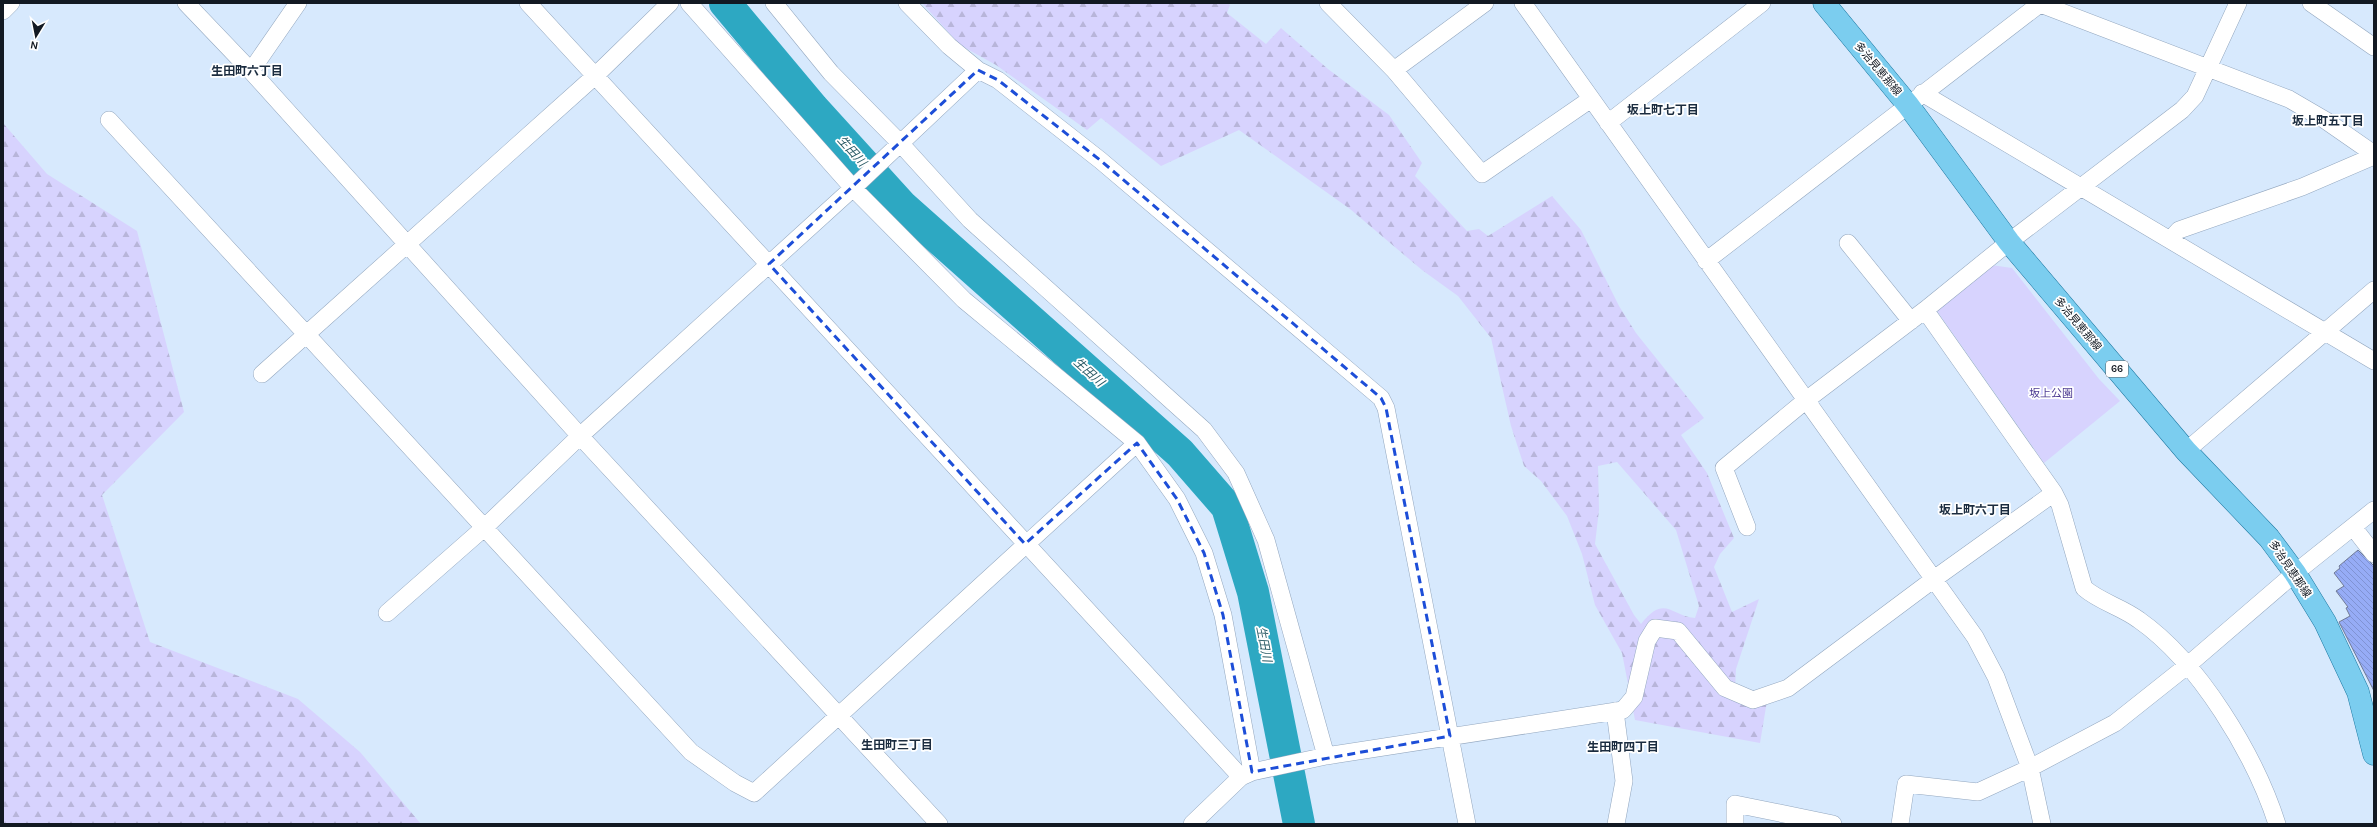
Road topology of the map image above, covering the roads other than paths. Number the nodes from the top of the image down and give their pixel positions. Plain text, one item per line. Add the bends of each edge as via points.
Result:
1 (11, 3) edge
2 (186, 3) edge
3 (298, 3) edge
4 (528, 3) edge
5 (670, 3) edge
6 (689, 3) edge
7 (774, 3) edge
8 (907, 3) edge
9 (1328, 3) edge
10 (1484, 3) edge
11 (1523, 3) edge
12 (1762, 3) edge
13 (1824, 3) edge
14 (2040, 3) edge
15 (2238, 3) edge
16 (2311, 3) edge
17 (3, 11) edge
18 (2374, 47) edge
19 (2209, 68) junction
20 (978, 70) junction
21 (1394, 70) junction
22 (251, 71) junction
23 (596, 75) junction
24 (1591, 99) junction
25 (1915, 99) junction
26 (110, 120) dead end
27 (1608, 123) junction
28 (900, 143) junction
29 (2374, 155) edge
30 (853, 188) junction
31 (2080, 188) junction
32 (2170, 240) junction
33 (2009, 242) junction
34 (1848, 243) dead end
35 (408, 245) junction
36 (1706, 261) junction
37 (769, 264) junction
38 (2374, 290) edge
39 (1925, 310) junction
40 (1911, 321) junction
41 (308, 333) junction
42 (2326, 333) junction
43 (2374, 361) edge
44 (262, 374) dead end
45 (1805, 401) junction
46 (580, 436) junction
47 (1137, 443) junction
48 (2186, 451) junction
49 (2054, 493) junction
50 (2374, 510) edge
51 (485, 527) junction
52 (1747, 527) dead end
53 (2353, 527) junction
54 (1025, 544) junction
55 (2374, 554) edge
56 (2295, 573) junction
57 (1934, 579) junction
58 (387, 613) dead end
59 (2188, 665) junction
60 (1615, 711) junction
61 (839, 715) junction
62 (1450, 736) junction
63 (2374, 754) edge
64 (1326, 756) junction
65 (2030, 768) junction
66 (1247, 775) junction
67 (939, 824) edge
68 (1192, 824) edge
69 (1467, 824) edge
70 (1616, 824) edge
71 (1735, 824) edge
72 (1833, 824) edge
73 (1900, 824) edge
74 (2042, 824) edge
75 (2277, 824) edge

1 - 17 street
2 - 22 street
3 - 22 street
4 - 23 street
5 - 23 street
6 - 30 street
7 - 28 street via 831,73
8 - 20 street via 949,46
9 - 21 street
10 - 21 street
11 - 24 street
12 - 27 street
13 - 25 main road, 多治見恵那線 / 66
14 - 19 street
14 - 25 street
15 - 19 street
16 - 18 street
19 - 29 street via 2290,99
19 - 31 street via 2194,96 2182,110
20 - 28 street
20 - 62 street via 998,80 1100,160 1381,398 1386,408
21 - 24 street via 1482,174
22 - 35 street
23 - 35 street
23 - 37 street
24 - 27 street
25 - 31 street
25 - 33 main road, 多治見恵那線 / 66
25 - 36 street
26 - 41 street
27 - 36 street
28 - 30 street
28 - 64 street via 970,220 1204,430 1236,473 1266,540
29 - 32 street via 2302,186 2179,230
30 - 37 street
30 - 47 street via 964,300
31 - 32 street
31 - 33 street
32 - 42 street
33 - 39 street
33 - 48 main road, 多治見恵那線 / 66
34 - 40 street
35 - 41 street
35 - 46 street
36 - 45 street
37 - 46 street
37 - 54 street
38 - 42 street
39 - 40 street
39 - 49 street
40 - 45 street
41 - 44 street
41 - 51 street
42 - 43 street
42 - 48 street
45 - 52 street via 1724,468
45 - 57 street
46 - 51 street
46 - 61 street
47 - 54 street
47 - 66 street via 1177,498 1204,552 1224,615
48 - 56 main road, 多治見恵那線 / 66 via 2269,538
49 - 57 street
49 - 59 street via 2060,505 2084,588 2139,620
50 - 53 street
51 - 58 street
51 - 61 street via 691,752 735,783 754,793
53 - 55 street
53 - 56 street
54 - 61 street
54 - 66 street
56 - 59 street
56 - 63 main road, 多治見恵那線 / 66 via 2326,622 2352,678
57 - 60 street via 1788,688 1753,700 1725,688 1678,631 1655,628 1647,641 1634,698 1623,710
57 - 65 street via 1975,637 1996,677
59 - 65 street via 2115,723
59 - 75 street via 2248,753 2271,804
60 - 62 street
60 - 70 street via 1624,780
61 - 67 street
62 - 64 street
62 - 69 street
64 - 66 street
65 - 73 street via 1978,792 1906,784
65 - 74 street
66 - 68 street
71 - 72 street via 1735,804

